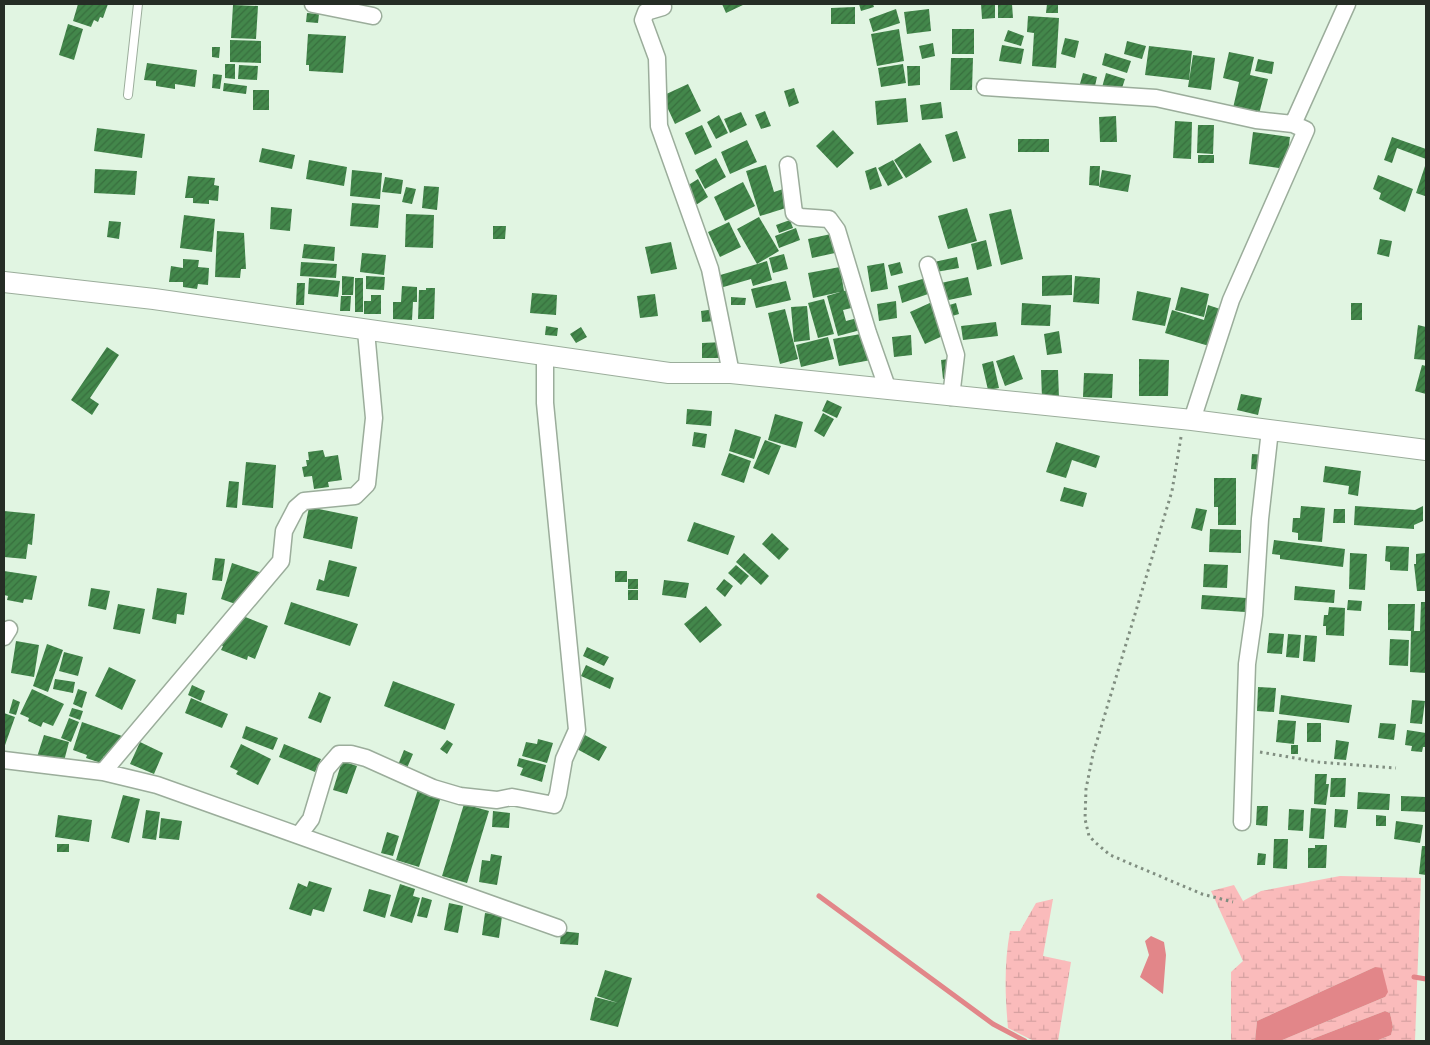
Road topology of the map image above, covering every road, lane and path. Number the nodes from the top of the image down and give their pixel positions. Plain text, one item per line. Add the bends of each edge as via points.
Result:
1 (138, 4) edge
2 (313, 4) edge
3 (1346, 4) edge
4 (663, 7) dead end
5 (373, 16) dead end
6 (985, 87) dead end
7 (128, 95) dead end
8 (1293, 124) junction
9 (788, 165) dead end
10 (928, 265) dead end
11 (4, 282) edge
12 (366, 331) junction
13 (545, 356) junction
14 (731, 373) junction
15 (888, 390) junction
16 (950, 397) junction
17 (1188, 420) junction
18 (1270, 430) junction
19 (1426, 450) edge
20 (1245, 750) junction
21 (4, 760) edge
22 (1396, 768) dead end
23 (103, 772) junction
24 (1242, 822) dead end
25 (299, 835) junction
26 (1232, 902) dead end
27 (558, 928) dead end

1 - 7 lane
2 - 5 street
3 - 8 street
4 - 14 street via 646,12 643,20 657,58 659,126 710,269
6 - 8 street via 1156,98 1256,120
8 - 17 street via 1306,130 1231,300
9 - 15 street via 794,213 800,217 828,219 837,230
10 - 16 street via 956,355
11 - 12 street
12 - 13 street
12 - 23 street via 374,418 367,484 355,496 304,501 296,508 284,531 282,561
13 - 14 street via 669,373
13 - 25 street via 546,403 577,730 564,759 554,805 512,798 497,800 460,796 433,788 366,758 339,754 326,769 311,819
14 - 15 street
15 - 16 street
16 - 17 street
17 - 18 street
17 - 26 path via 1172,491 1090,763 1085,819 1090,836 1110,855 1202,894
18 - 19 street
18 - 20 street via 1247,664
20 - 22 path via 1318,762
20 - 24 street
21 - 23 street
23 - 25 street via 157,785
25 - 27 street

